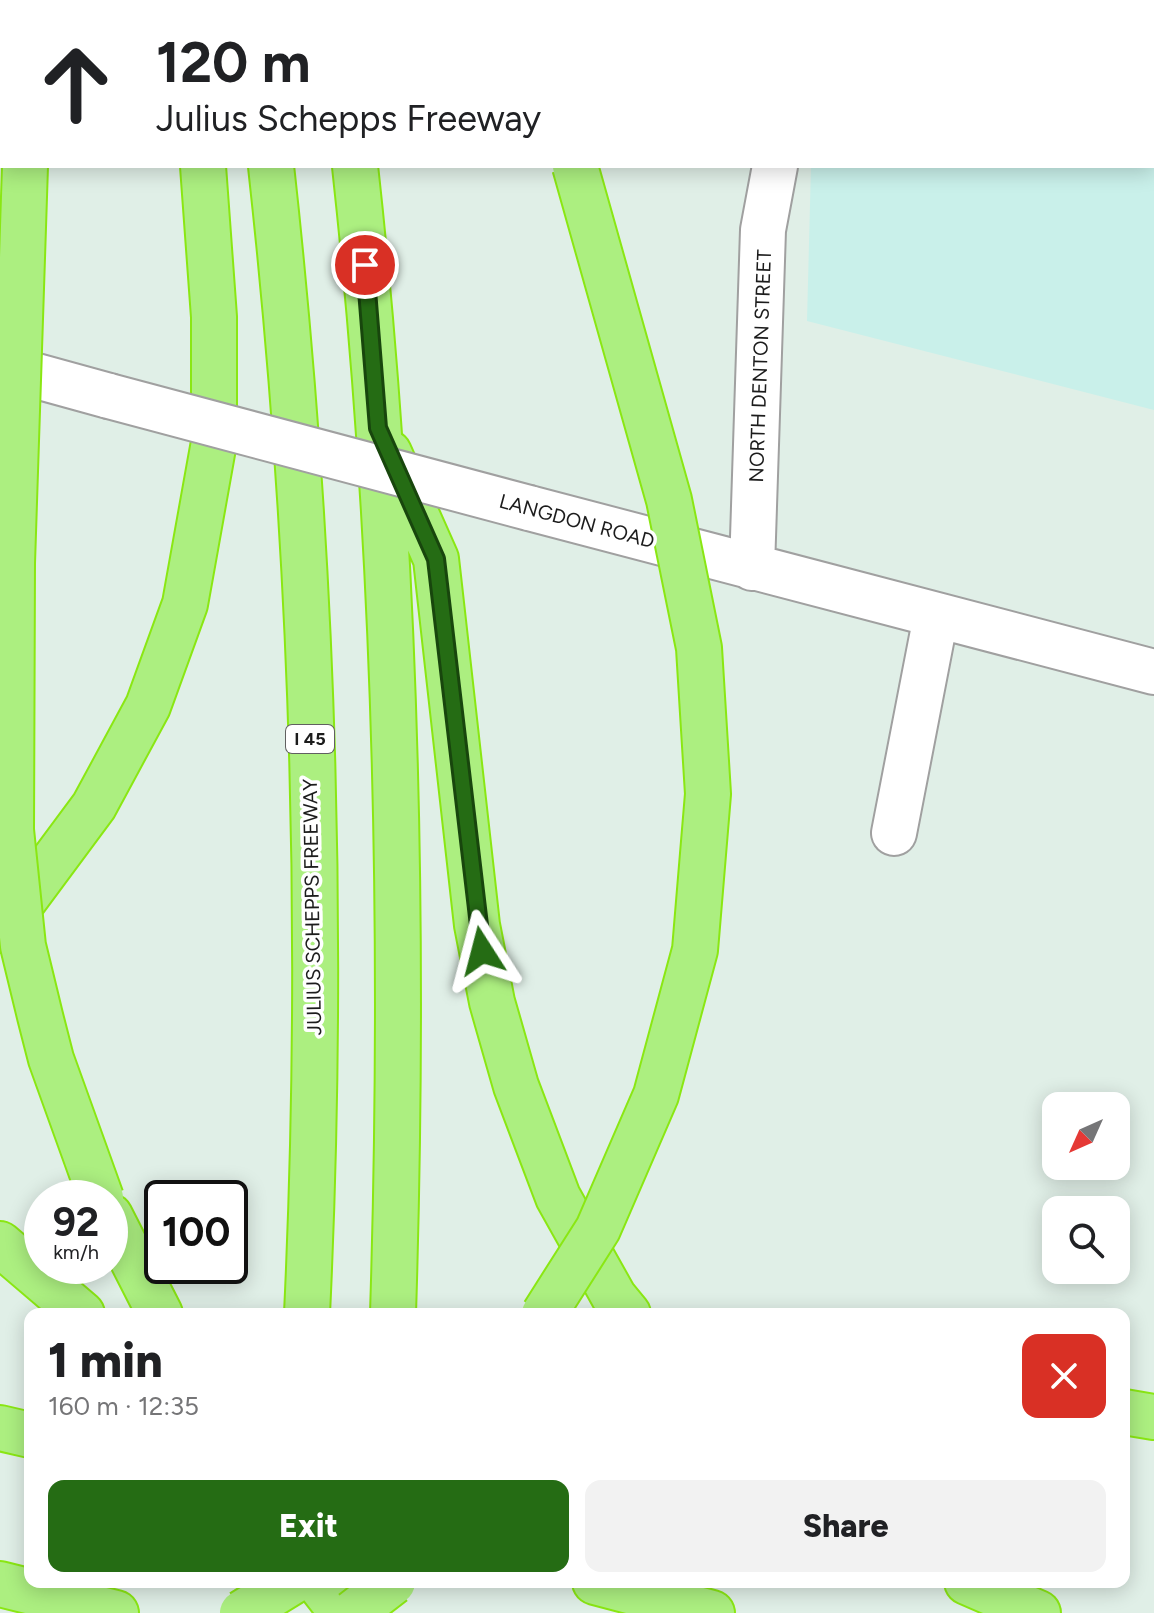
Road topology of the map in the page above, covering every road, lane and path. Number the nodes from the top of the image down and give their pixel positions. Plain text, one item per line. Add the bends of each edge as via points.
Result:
1 (25, 168) edge
2 (203, 168) edge
3 (271, 168) edge
4 (355, 168) edge
5 (576, 168) edge
6 (775, 168) edge
7 (0, 366) edge
8 (378, 428) junction
9 (752, 568) junction
10 (936, 616) junction
11 (1154, 672) edge
12 (894, 833) dead end
13 (0, 931) edge
14 (95, 1180) edge
15 (0, 1244) edge
16 (128, 1251) edge
17 (75, 1308) edge
18 (157, 1308) edge
19 (307, 1308) edge
20 (393, 1308) edge
21 (548, 1308) edge
22 (623, 1308) edge
23 (1130, 1413) edge
24 (1154, 1417) edge
25 (0, 1428) edge
26 (24, 1434) edge
27 (0, 1584) edge
28 (282, 1588) edge
29 (292, 1588) edge
30 (323, 1588) edge
31 (367, 1588) edge
32 (376, 1588) edge
33 (385, 1588) edge
34 (618, 1588) edge
35 (981, 1588) edge
36 (113, 1612) edge
37 (242, 1613) edge
38 (290, 1613) edge
39 (342, 1613) edge
40 (353, 1613) edge
41 (374, 1613) edge
42 (387, 1613) edge
43 (712, 1613) edge
44 (1038, 1613) edge

1 - 14 highway, bridge via 12,578 11,830 23,946 51,1059
2 - 13 highway via 214,317 214,442 185,604 148,706 94,806
3 - 19 highway, JULIUS SCHEPPS FREEWAY / I 45 via 293,426 310,736 314,959
4 - 8 highway
5 - 21 highway, bridge via 672,515 699,648 708,794 695,950 656,1095 598,1229
6 - 9 street, NORTH DENTON STREET via 763,230
7 - 9 street, LANGDON ROAD, bridge
8 - 20 highway via 398,863
8 - 22 highway via 436,559 477,925 492,1002 516,1086 558,1197
9 - 10 street, LANGDON ROAD
10 - 11 street, LANGDON ROAD
10 - 12 street
15 - 17 highway
16 - 18 highway
23 - 24 highway
25 - 26 highway
27 - 36 highway
28 - 37 highway, bridge
29 - 38 highway
30 - 39 highway
31 - 42 highway
32 - 41 highway
33 - 40 highway, bridge
34 - 43 highway
35 - 44 highway

